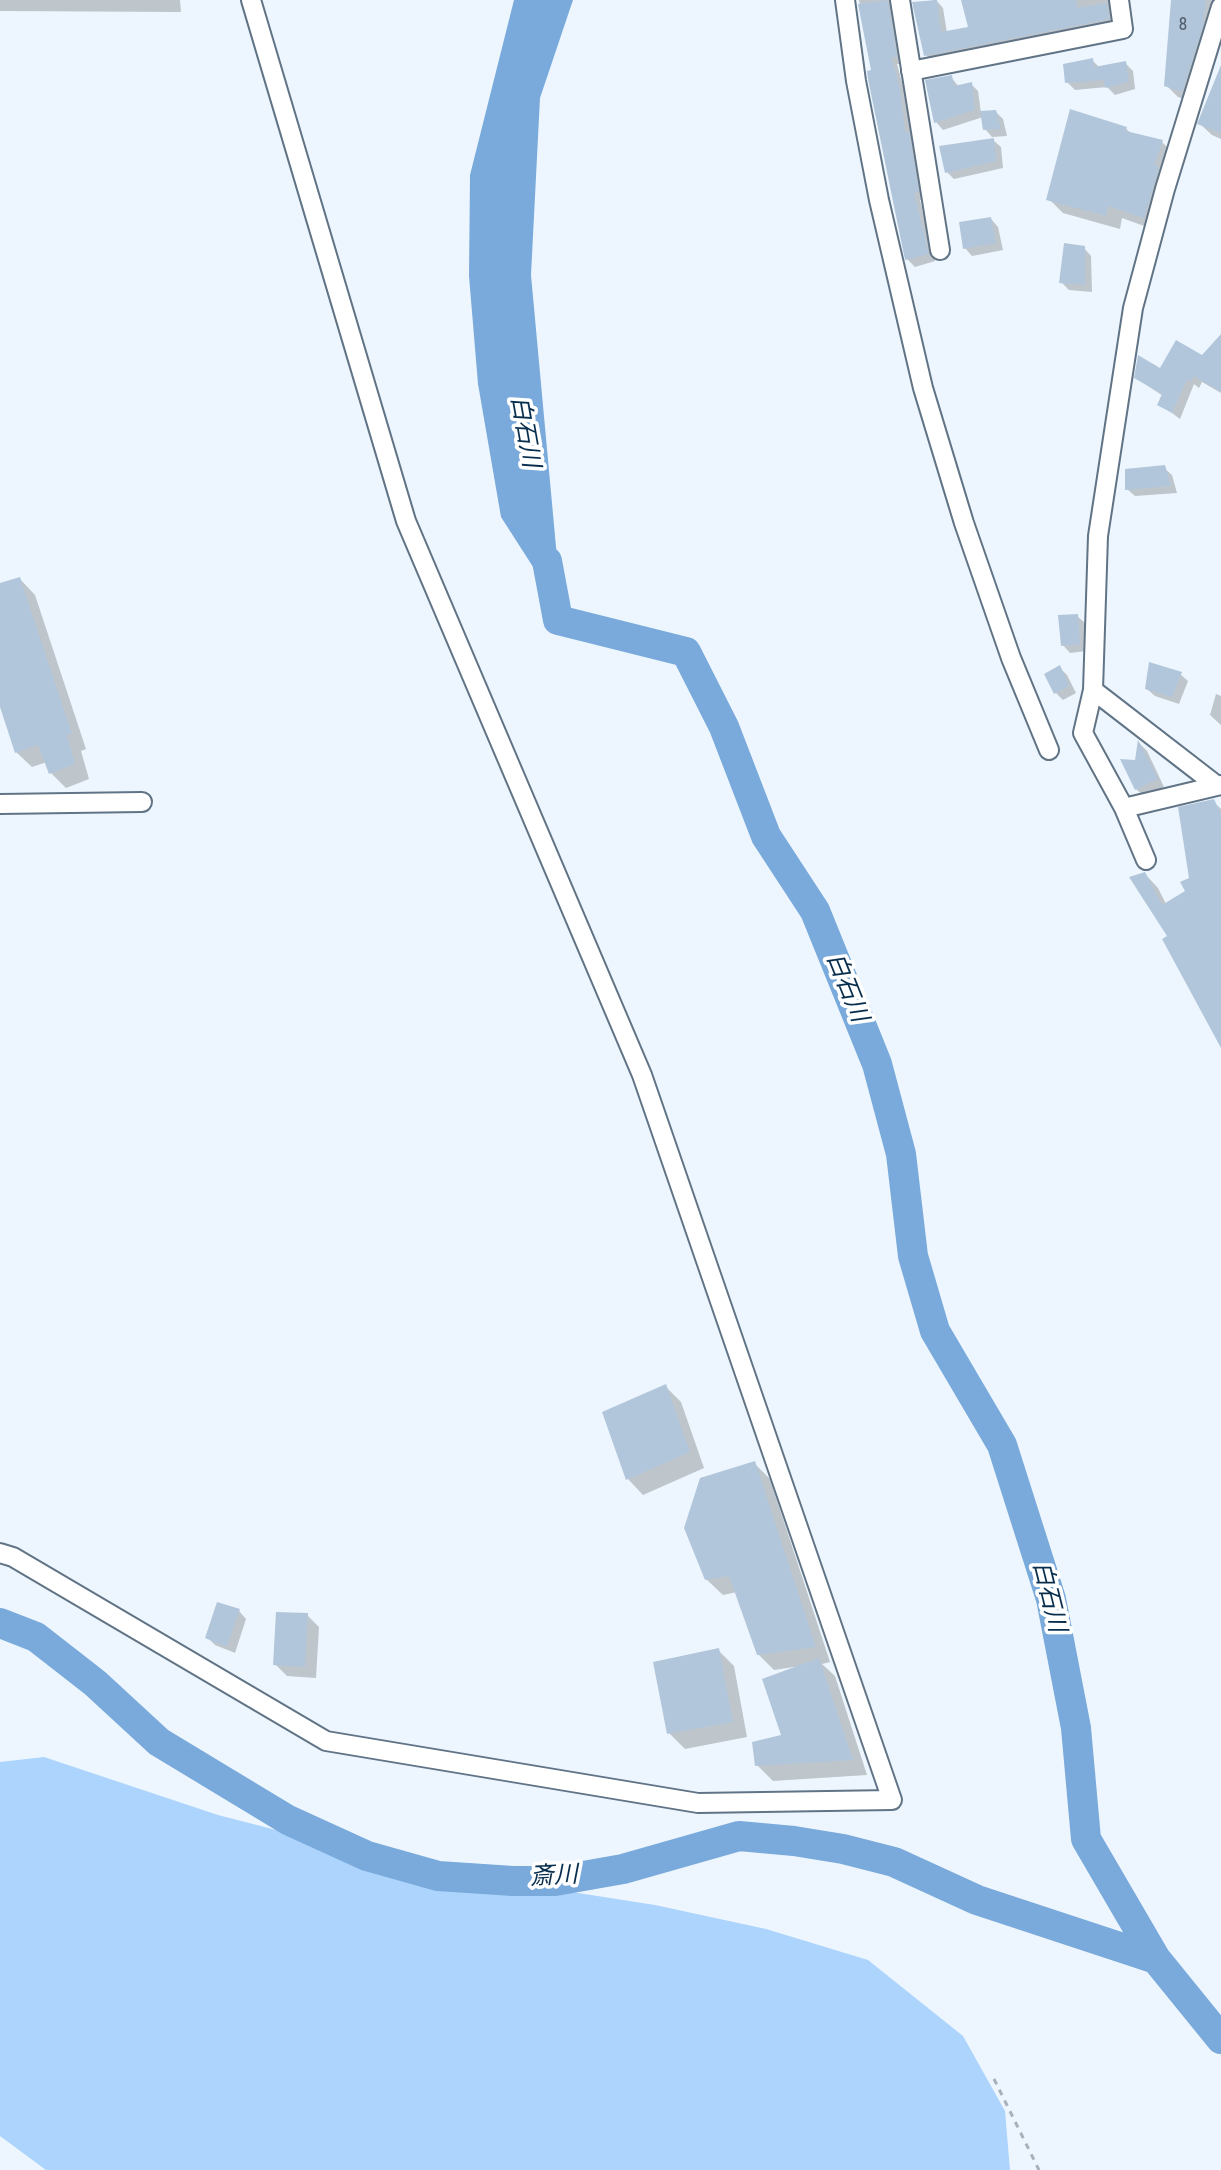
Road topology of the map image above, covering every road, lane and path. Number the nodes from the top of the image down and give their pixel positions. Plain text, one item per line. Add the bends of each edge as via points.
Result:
1 (251, 0) edge
2 (845, 0) edge
3 (900, 0) edge
4 (1119, 0) edge
5 (1221, 7) edge
6 (911, 71) junction
7 (940, 250) dead end
8 (1093, 690) junction
9 (1049, 750) dead end
10 (1219, 785) edge
11 (142, 802) dead end
12 (0, 804) edge
13 (1124, 808) junction
14 (1146, 860) dead end
15 (0, 1553) edge
16 (994, 2079) dead end
17 (1039, 2170) edge

1 - 15 street via 406,521 642,1075 892,1800 698,1803 326,1741
2 - 9 street via 879,200 923,388 964,523
3 - 6 street
4 - 6 street via 1123,29
5 - 8 street via 1133,308 1098,536
6 - 7 street
8 - 10 street
8 - 13 street via 1083,733
10 - 13 street
11 - 12 street
13 - 14 street
16 - 17 path

